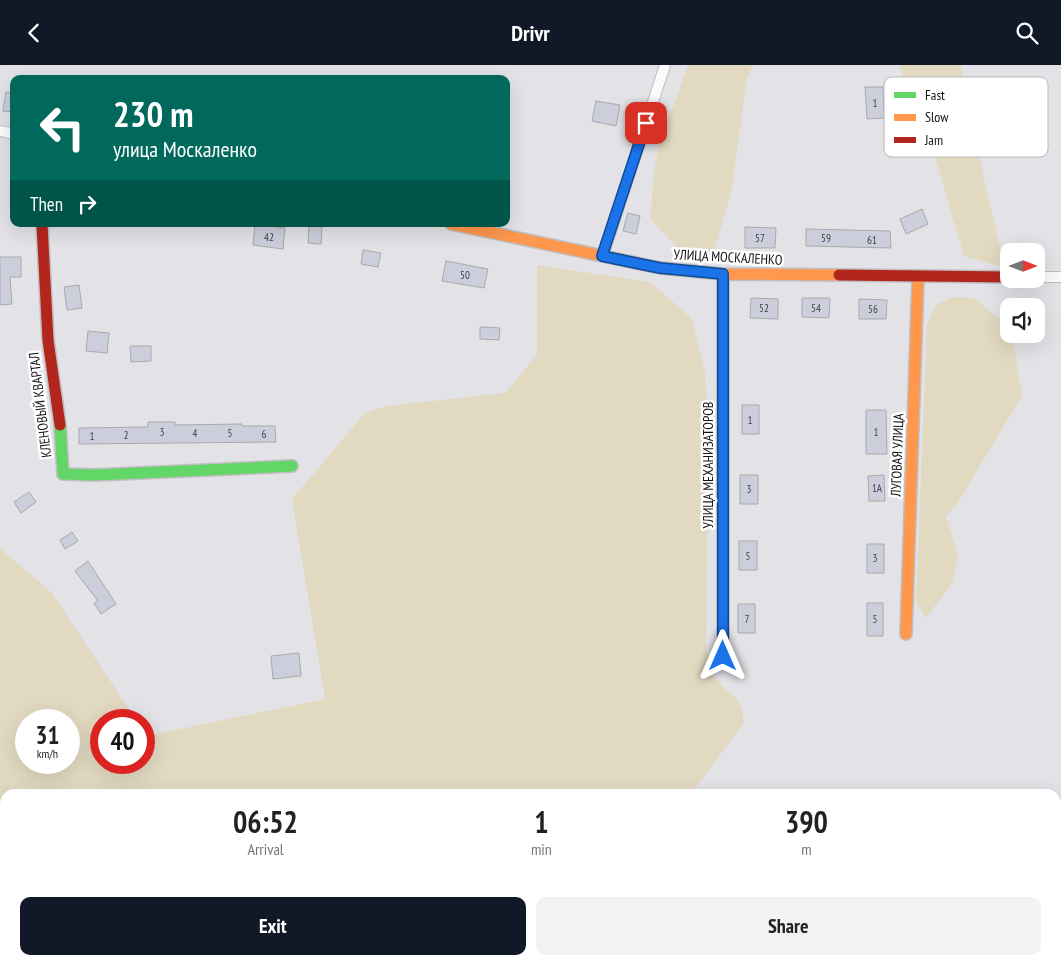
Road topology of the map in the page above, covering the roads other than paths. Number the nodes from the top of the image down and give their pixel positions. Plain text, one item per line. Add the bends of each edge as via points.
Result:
1 (665, 65) edge
2 (42, 227) edge
3 (465, 227) edge
4 (602, 256) junction
5 (723, 274) junction
6 (918, 277) junction
7 (1000, 277) edge
8 (1045, 277) edge
9 (1061, 277) edge
10 (292, 466) dead end
11 (906, 634) dead end
12 (723, 656) dead end

1 - 4 street
2 - 10 street, КЛЕНОВЫЙ КВАРТАЛ via 48,340 62,449 62,474
3 - 4 street, УЛИЦА МОСКАЛЕНКО
4 - 5 street, УЛИЦА МОСКАЛЕНКО via 660,268
5 - 6 street, УЛИЦА МОСКАЛЕНКО
5 - 12 street, УЛИЦА МЕХАНИЗАТОРОВ
6 - 7 street, УЛИЦА МОСКАЛЕНКО
6 - 11 street, ЛУГОВАЯ УЛИЦА
8 - 9 street

